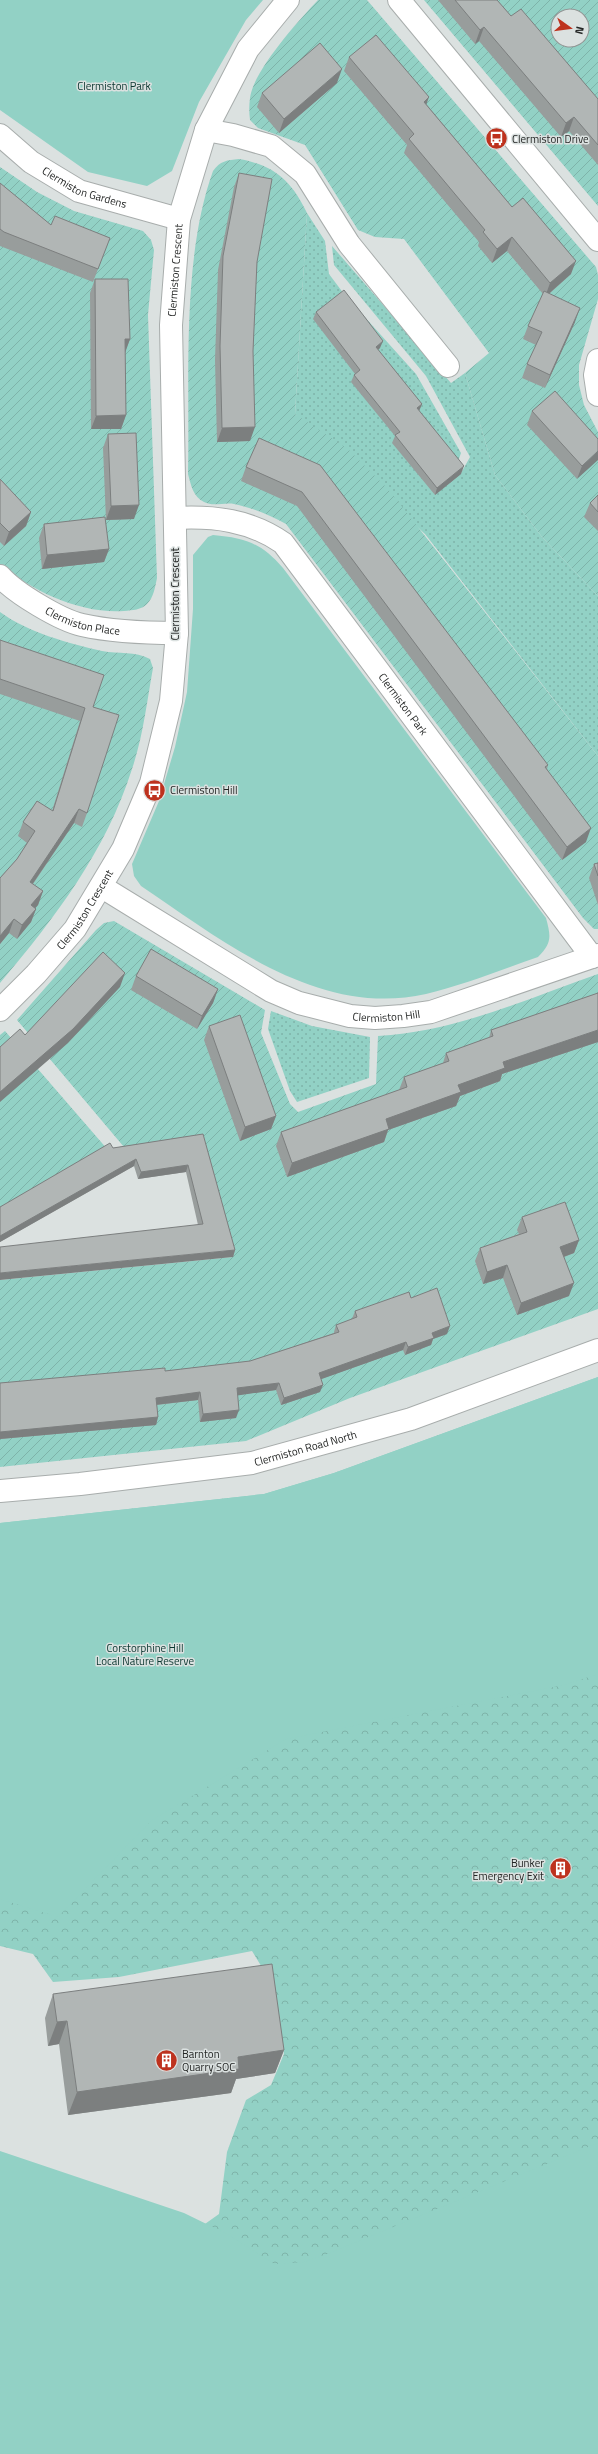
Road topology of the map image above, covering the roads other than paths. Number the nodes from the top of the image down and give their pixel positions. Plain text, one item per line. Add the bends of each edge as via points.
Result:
1 (288, 0) edge
2 (399, 0) edge
3 (206, 130) junction
4 (0, 135) edge
5 (179, 220) junction
6 (598, 240) edge
7 (598, 360) edge
8 (448, 366) dead end
9 (598, 395) edge
10 (174, 518) junction
11 (0, 576) edge
12 (177, 633) junction
13 (102, 887) junction
14 (595, 956) edge
15 (0, 1010) edge
16 (598, 1350) edge
17 (0, 1491) edge

1 - 3 street, Clermiston Crescent via 248,49
2 - 6 street
3 - 5 street, Clermiston Crescent
3 - 8 street via 271,146 305,174 349,244
4 - 5 street, Clermiston Gardens via 31,162 79,190
5 - 10 street, Clermiston Crescent via 171,325
7 - 9 street via 595,375
10 - 12 street, Clermiston Crescent
10 - 14 street, Clermiston Park via 219,519 243,523 266,531 283,543
11 - 12 street, Clermiston Place via 9,586 34,603 80,625
12 - 13 street, Clermiston Crescent via 170,701 151,784 123,849
13 - 14 street, Clermiston Hill via 271,991 299,1003 350,1016 375,1018 432,1012
13 - 15 street, Clermiston Crescent via 75,929
16 - 17 street, Clermiston Road North via 412,1419 252,1463

